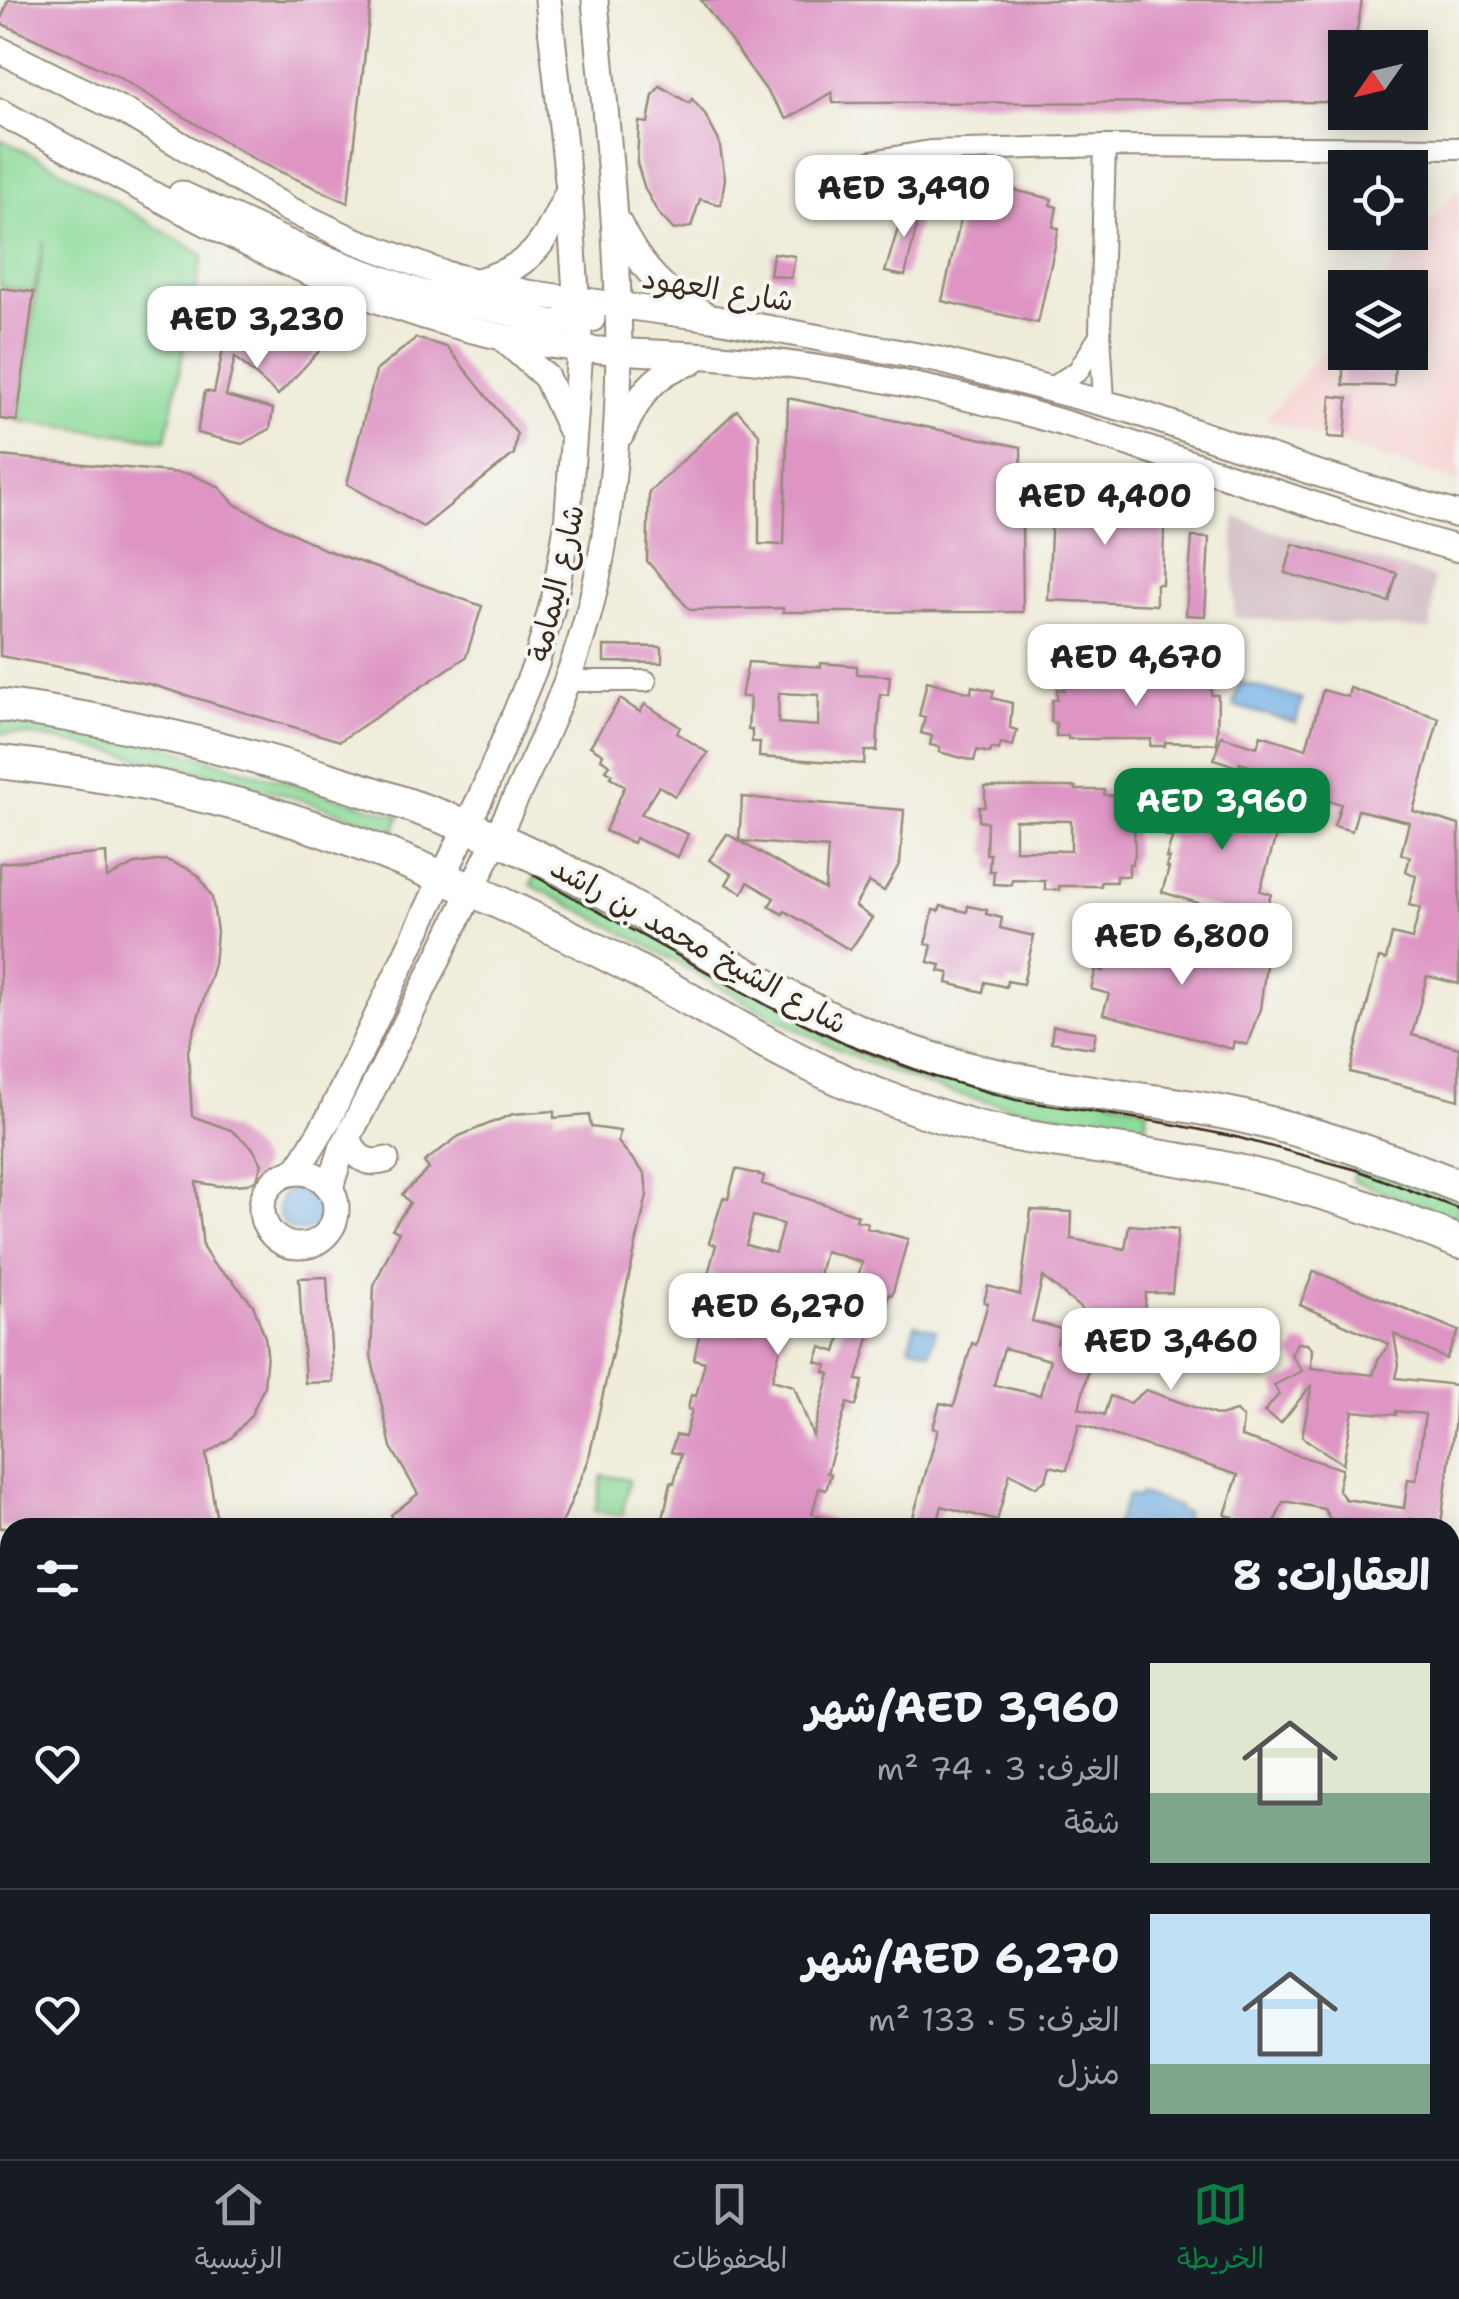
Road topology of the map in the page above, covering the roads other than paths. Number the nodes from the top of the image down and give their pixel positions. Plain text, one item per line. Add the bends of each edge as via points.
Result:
1 (548, 0) edge
2 (595, 0) edge
3 (0, 50) edge
4 (0, 112) edge
5 (1105, 146) junction
6 (1459, 148) edge
7 (136, 186) junction
8 (568, 190) junction
9 (819, 190) dead end
10 (612, 208) junction
11 (474, 282) junction
12 (619, 307) junction
13 (579, 312) junction
14 (712, 318) junction
15 (1100, 332) junction
16 (497, 336) junction
17 (580, 350) junction
18 (620, 353) junction
19 (718, 357) junction
20 (1050, 388) junction
21 (1104, 402) junction
22 (995, 405) junction
23 (574, 448) junction
24 (614, 451) junction
25 (1459, 514) edge
26 (1459, 549) edge
27 (571, 671) junction
28 (646, 676) dead end
29 (0, 705) edge
30 (0, 762) edge
31 (482, 833) junction
32 (442, 877) junction
33 (472, 890) junction
34 (349, 1137) junction
35 (386, 1160) dead end
36 (296, 1172) junction
37 (1459, 1186) edge
38 (330, 1188) junction
39 (1459, 1242) edge

1 - 8 street, شارع اليمامة
2 - 10 street, شارع اليمامة
3 - 11 street, شارع العهود via 130,114 288,209
4 - 7 street
5 - 6 street
5 - 9 street via 910,152 853,169
5 - 15 street
7 - 13 street via 189,197 313,254 422,293 554,323
7 - 16 street via 304,272 400,310
8 - 11 street via 530,258
8 - 13 street, شارع اليمامة
10 - 12 street, شارع اليمامة
10 - 14 street via 651,275
11 - 13 street, شارع العهود
12 - 13 street, شارع العهود
12 - 14 street, شارع العهود
12 - 18 street, شارع اليمامة
13 - 17 street, شارع اليمامة
14 - 20 street, شارع العهود
15 - 20 street via 1084,365
15 - 21 street
16 - 17 street
16 - 23 street via 546,377
17 - 18 street
17 - 23 street, شارع اليمامة
18 - 19 street
18 - 24 street, شارع اليمامة
19 - 22 street via 854,375
19 - 24 street via 676,366 652,382
20 - 21 street, شارع العهود
21 - 22 street via 1079,414 1033,404
21 - 25 street, شارع العهود
22 - 26 street
23 - 31 street, شارع اليمامة via 562,561 546,630
24 - 27 street, شارع اليمامة via 599,568
27 - 28 street via 599,678
27 - 31 street, شارع اليمامة
29 - 31 main road, شارع الشيخ محمد بن راشد via 242,754
30 - 32 main road, شارع الشيخ محمد بن راشد via 236,804
31 - 32 street, شارع اليمامة
31 - 33 street, شارع اليمامة
31 - 37 main road, شارع الشيخ محمد بن راشد via 602,889 812,1010 910,1051 1015,1080 1201,1108 1320,1136
32 - 33 main road, شارع الشيخ محمد بن راشد
32 - 36 street, شارع اليمامة via 329,1118
33 - 34 street, شارع اليمامة
33 - 39 main road, شارع الشيخ محمد بن راشد via 635,970 797,1061 891,1100 996,1131 1254,1174 1334,1195
34 - 35 street via 362,1159
34 - 38 street, شارع اليمامة
36 - 38 street
36 - 38 street via 272,1183 262,1204 266,1226 282,1243 310,1245 331,1229 336,1205

